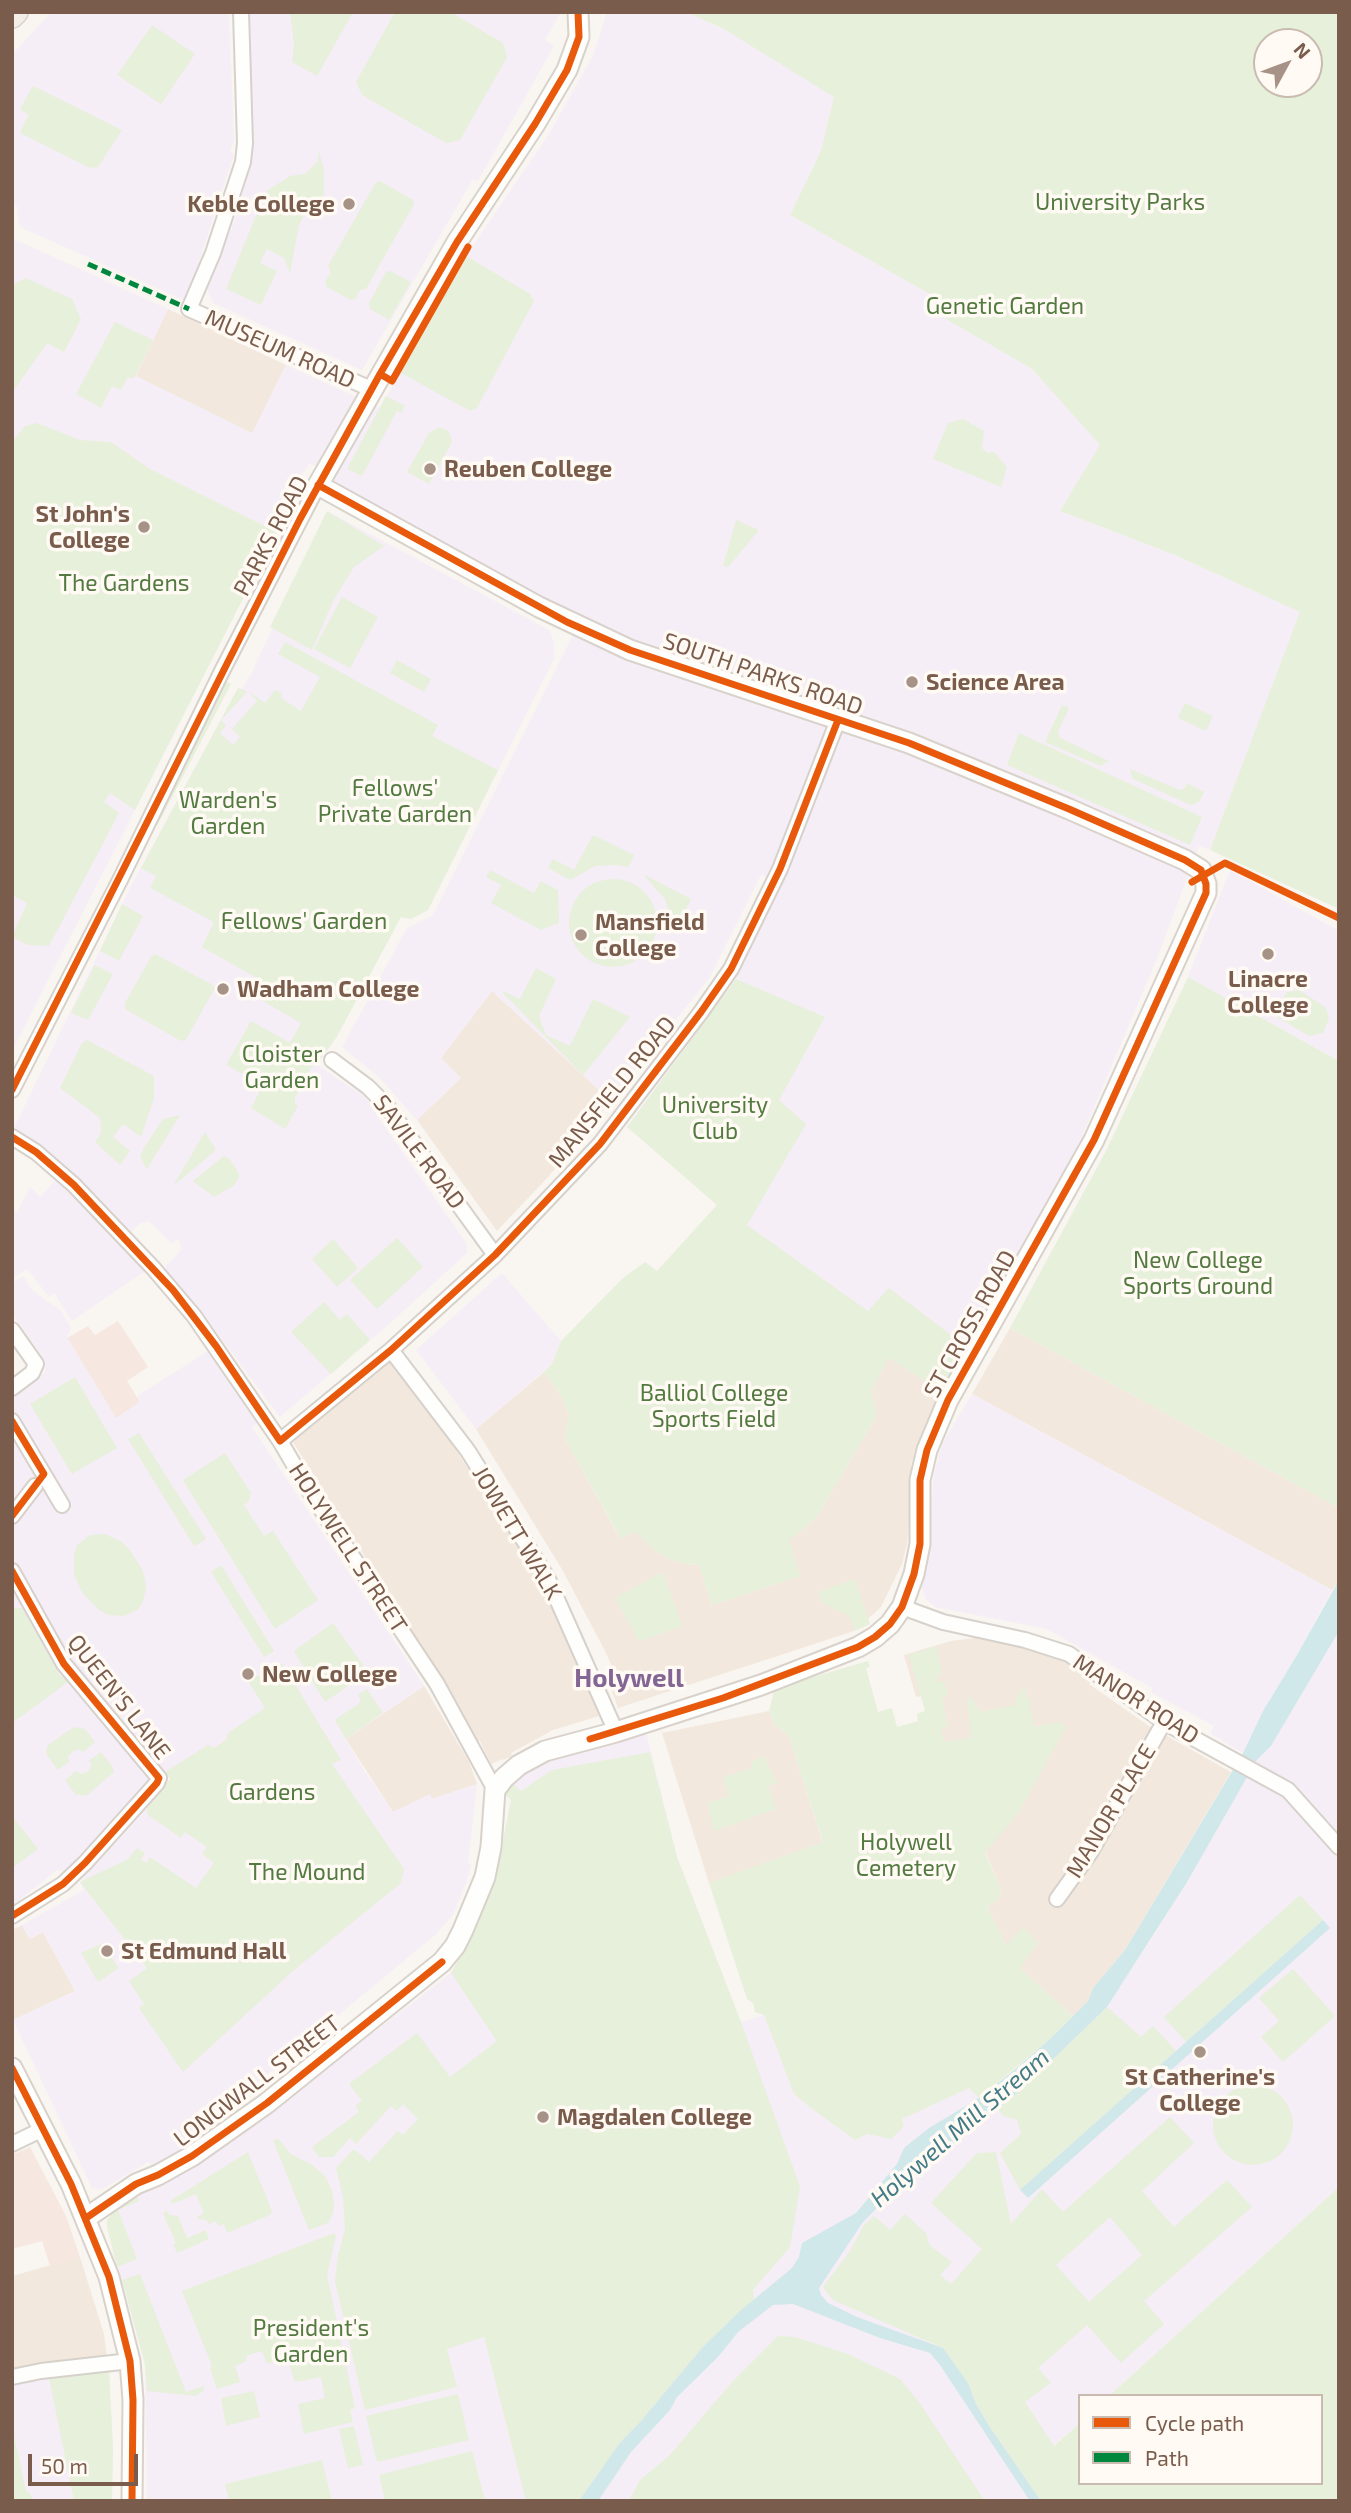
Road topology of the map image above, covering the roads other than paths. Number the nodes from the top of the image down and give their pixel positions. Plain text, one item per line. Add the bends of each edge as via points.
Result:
1 (16, 12) edge
2 (241, 12) edge
3 (579, 12) edge
4 (12, 16) edge
5 (371, 389) junction
6 (318, 485) junction
7 (838, 720) junction
8 (1203, 876) joint
9 (332, 1060) dead end
10 (12, 1090) edge
11 (12, 1137) edge
12 (495, 1255) junction
13 (12, 1330) edge
14 (391, 1350) junction
15 (12, 1388) edge
16 (12, 1421) edge
17 (280, 1441) junction
18 (40, 1479) junction
19 (62, 1505) dead end
20 (12, 1516) edge
21 (12, 1571) edge
22 (902, 1607) junction
23 (1164, 1722) junction
24 (616, 1732) junction
25 (495, 1790) junction
26 (1339, 1847) edge
27 (1057, 1899) dead end
28 (12, 1916) edge
29 (12, 2068) edge
30 (43, 2129) junction
31 (12, 2144) edge
32 (86, 2218) junction
33 (130, 2361) junction
34 (12, 2376) edge
35 (132, 2501) edge

1 - 4 main road
2 - 5 street, MUSEUM ROAD via 243,162 189,309
3 - 5 street, PARKS ROAD via 579,37 567,70 457,242
5 - 6 street, PARKS ROAD
6 - 7 street, SOUTH PARKS ROAD via 566,622 630,650
6 - 10 street, PARKS ROAD
7 - 8 street, SOUTH PARKS ROAD via 909,743 1069,809 1195,865
7 - 12 street, MANSFIELD ROAD via 780,869 723,982 600,1144
8 - 22 street, ST CROSS ROAD via 1206,893 1096,1136 948,1400 927,1450 920,1480 920,1544
9 - 12 street, SAVILE ROAD via 387,1105
11 - 17 street, HOLYWELL STREET via 74,1185 166,1283 216,1346
12 - 14 street, MANSFIELD ROAD
13 - 15 street via 36,1364 32,1373
14 - 17 street, MANSFIELD ROAD
14 - 24 street, JOWETT WALK via 468,1451 548,1579
16 - 18 street
17 - 25 street, HOLYWELL STREET via 438,1684
18 - 19 street
18 - 20 street
21 - 28 street, QUEEN'S LANE via 64,1664 159,1778 63,1884
22 - 23 street, MANOR ROAD via 1069,1654
22 - 24 street, ST CROSS ROAD via 883,1630 858,1647
23 - 26 street, MANOR ROAD via 1288,1790
23 - 27 street, MANOR PLACE via 1090,1853
24 - 25 street, ST CROSS ROAD via 545,1751 519,1765
25 - 32 street, LONGWALL STREET via 485,1877 455,1946 442,1962 267,2103 191,2156 136,2184
29 - 30 street
30 - 31 street
30 - 32 street
32 - 33 street via 109,2277
33 - 34 street
33 - 35 street

